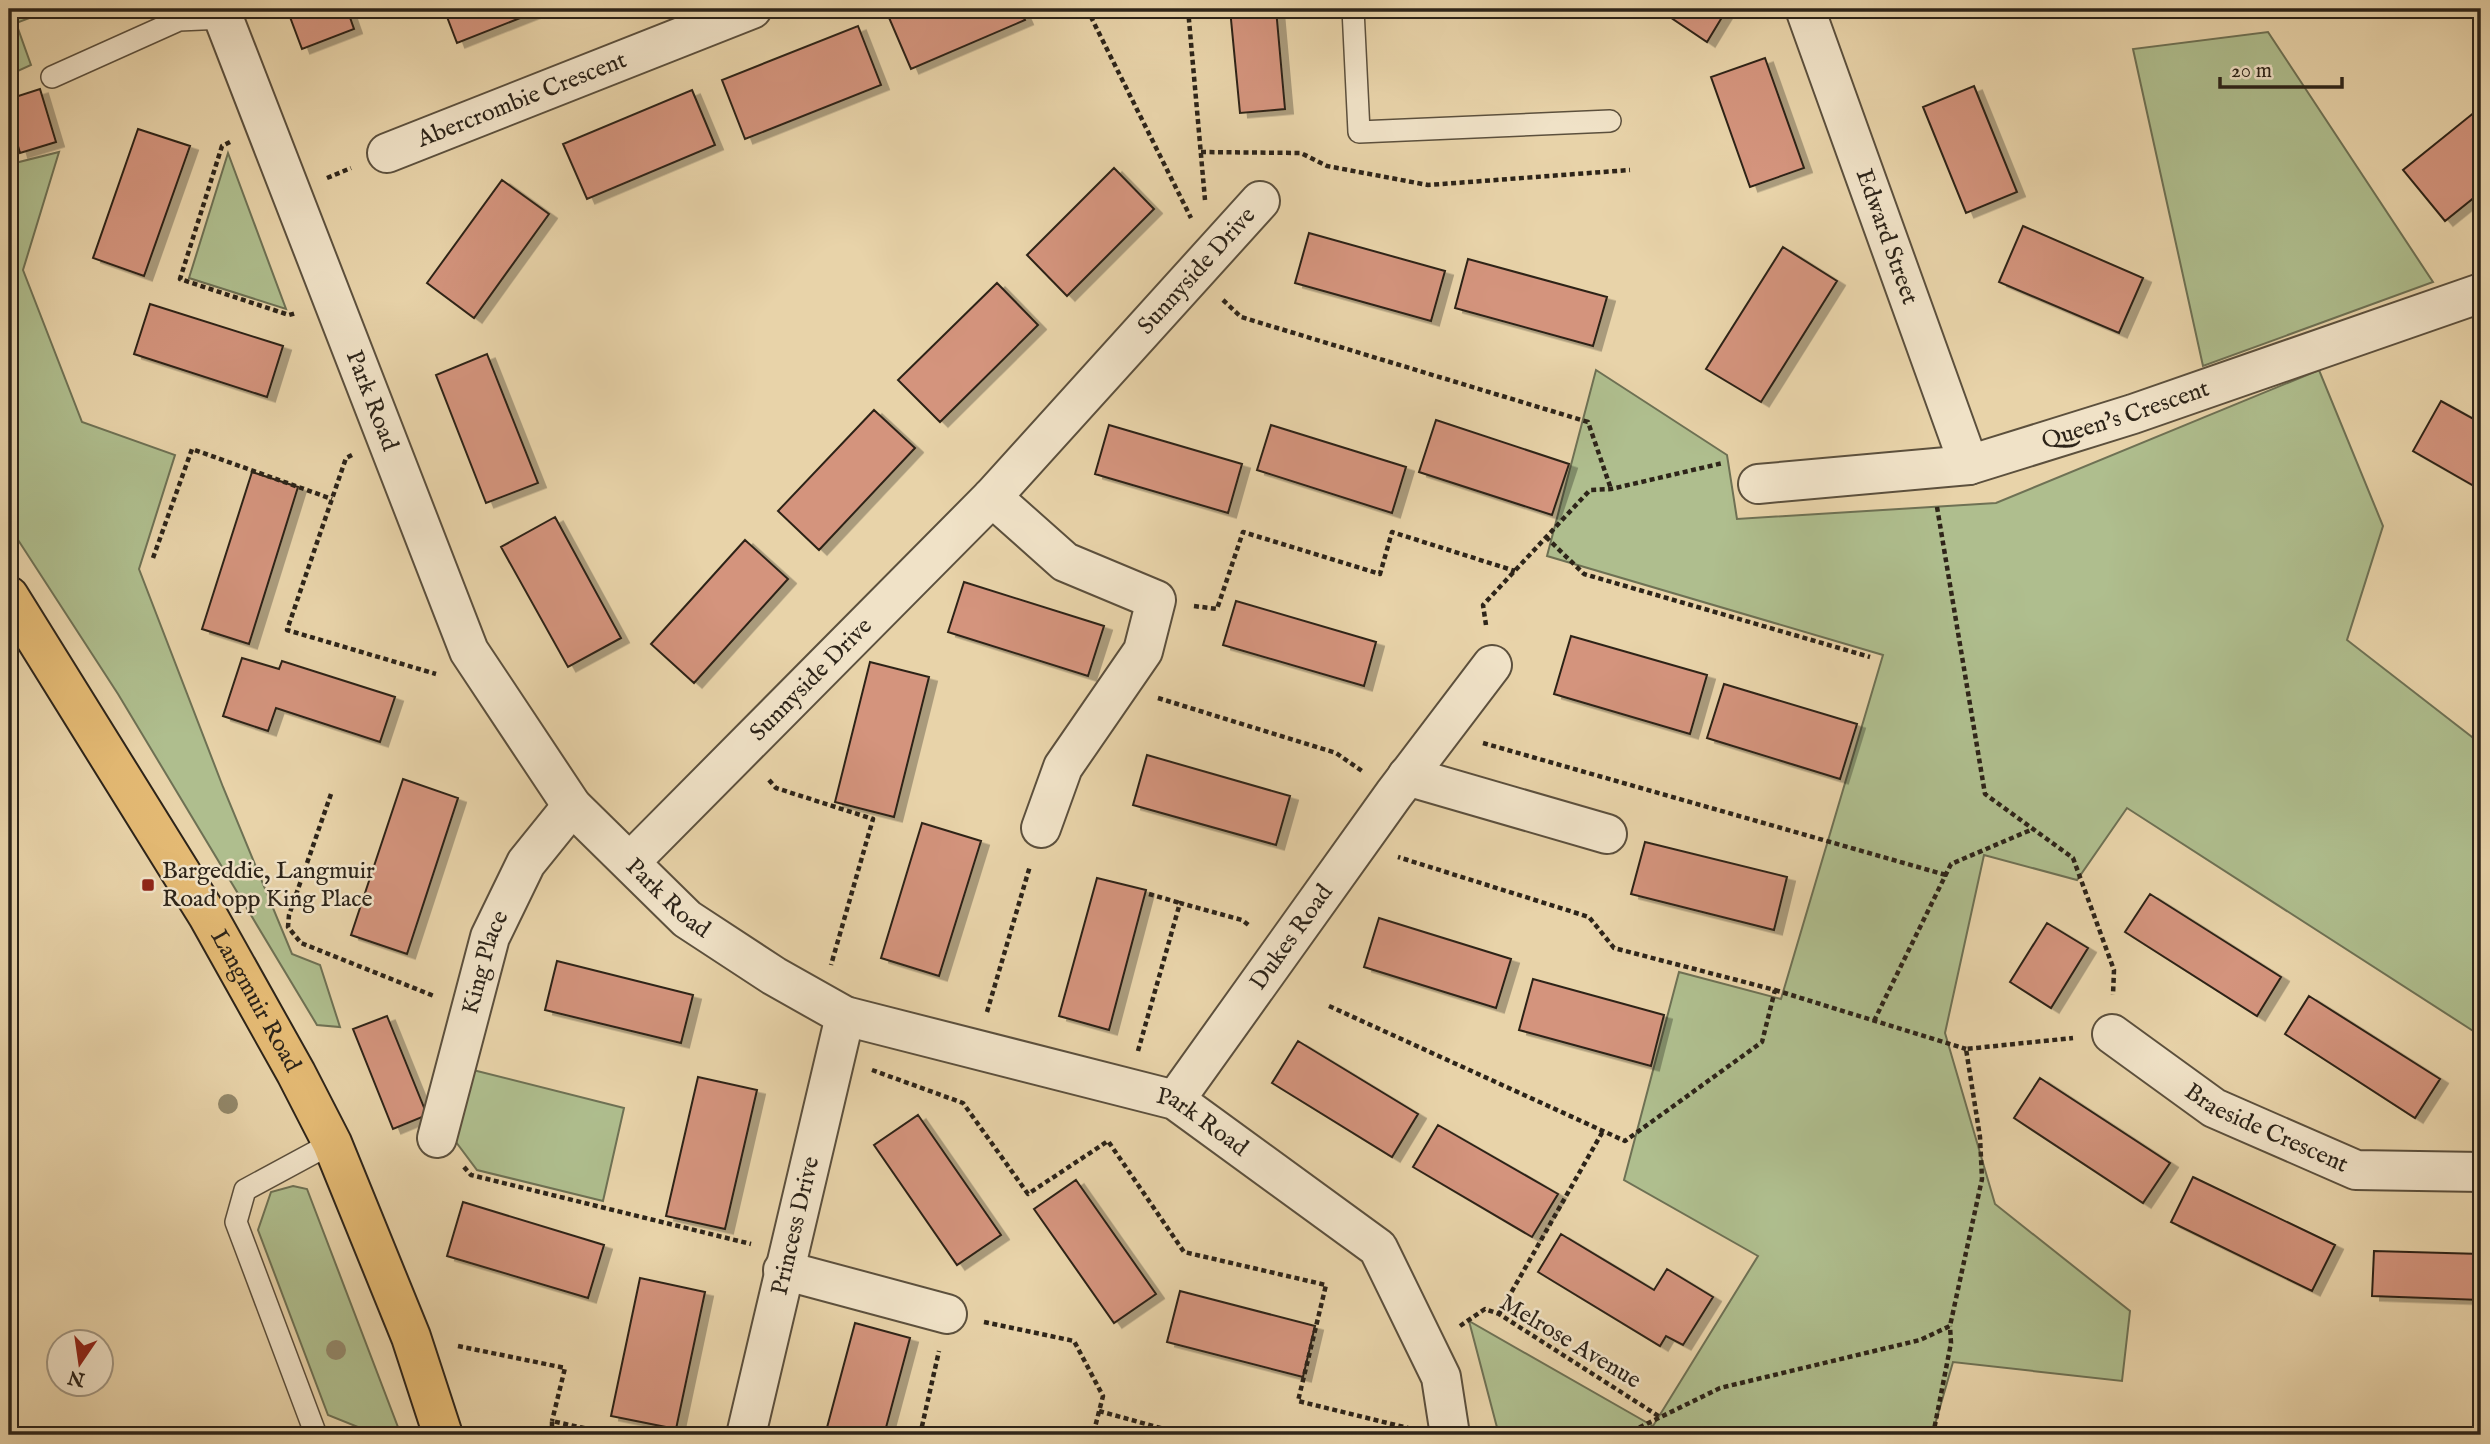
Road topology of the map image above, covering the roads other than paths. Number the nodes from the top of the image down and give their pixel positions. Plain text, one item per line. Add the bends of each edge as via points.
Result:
1 (752, 9) edge
2 (1353, 9) edge
3 (1805, 9) edge
4 (222, 13) edge
5 (52, 76) dead end
6 (1610, 121) dead end
7 (387, 153) road end
8 (1260, 201) dead end
9 (2481, 293) edge
10 (1969, 465) junction
11 (1758, 484) road end
12 (992, 497) junction
13 (9, 596) edge
14 (1492, 665) road end
15 (1401, 785) junction
16 (572, 806) junction
17 (1041, 828) road end
18 (1607, 834) dead end
19 (630, 862) junction
20 (833, 1009) junction
21 (2112, 1034) road end
22 (1175, 1100) junction
23 (436, 1138) road end
24 (332, 1143) junction
25 (2481, 1172) edge
26 (785, 1261) junction
27 (947, 1314) road end
28 (316, 1435) edge
29 (443, 1435) edge
30 (746, 1435) edge
31 (1450, 1435) edge

1 - 7 street, Abercrombie Crescent
2 - 6 lane via 1359,132
3 - 10 street, Edward Street
4 - 5 lane via 179,20
4 - 16 street, Park Road via 469,651
8 - 12 street, Sunnyside Drive
9 - 10 street, Queen's Crescent via 2133,414
10 - 11 street, Queen's Crescent
12 - 17 street via 1065,562 1156,600 1143,651 1063,767
12 - 19 street, Sunnyside Drive
13 - 24 main road, Langmuir Road via 208,916
14 - 15 street, Dukes Road
15 - 18 street
15 - 22 street, Dukes Road
16 - 19 street, Park Road
16 - 23 street, King Place via 526,863 490,937
19 - 20 street, Park Road via 687,919
20 - 22 street, Park Road
20 - 26 street, Princess Drive via 835,1059
21 - 25 street, Braeside Crescent via 2214,1108 2356,1170
22 - 31 street, Park Road via 1378,1248 1441,1377
24 - 28 lane via 245,1190 236,1222
24 - 29 main road, Langmuir Road via 411,1337
26 - 27 street
26 - 30 street, Princess Drive

